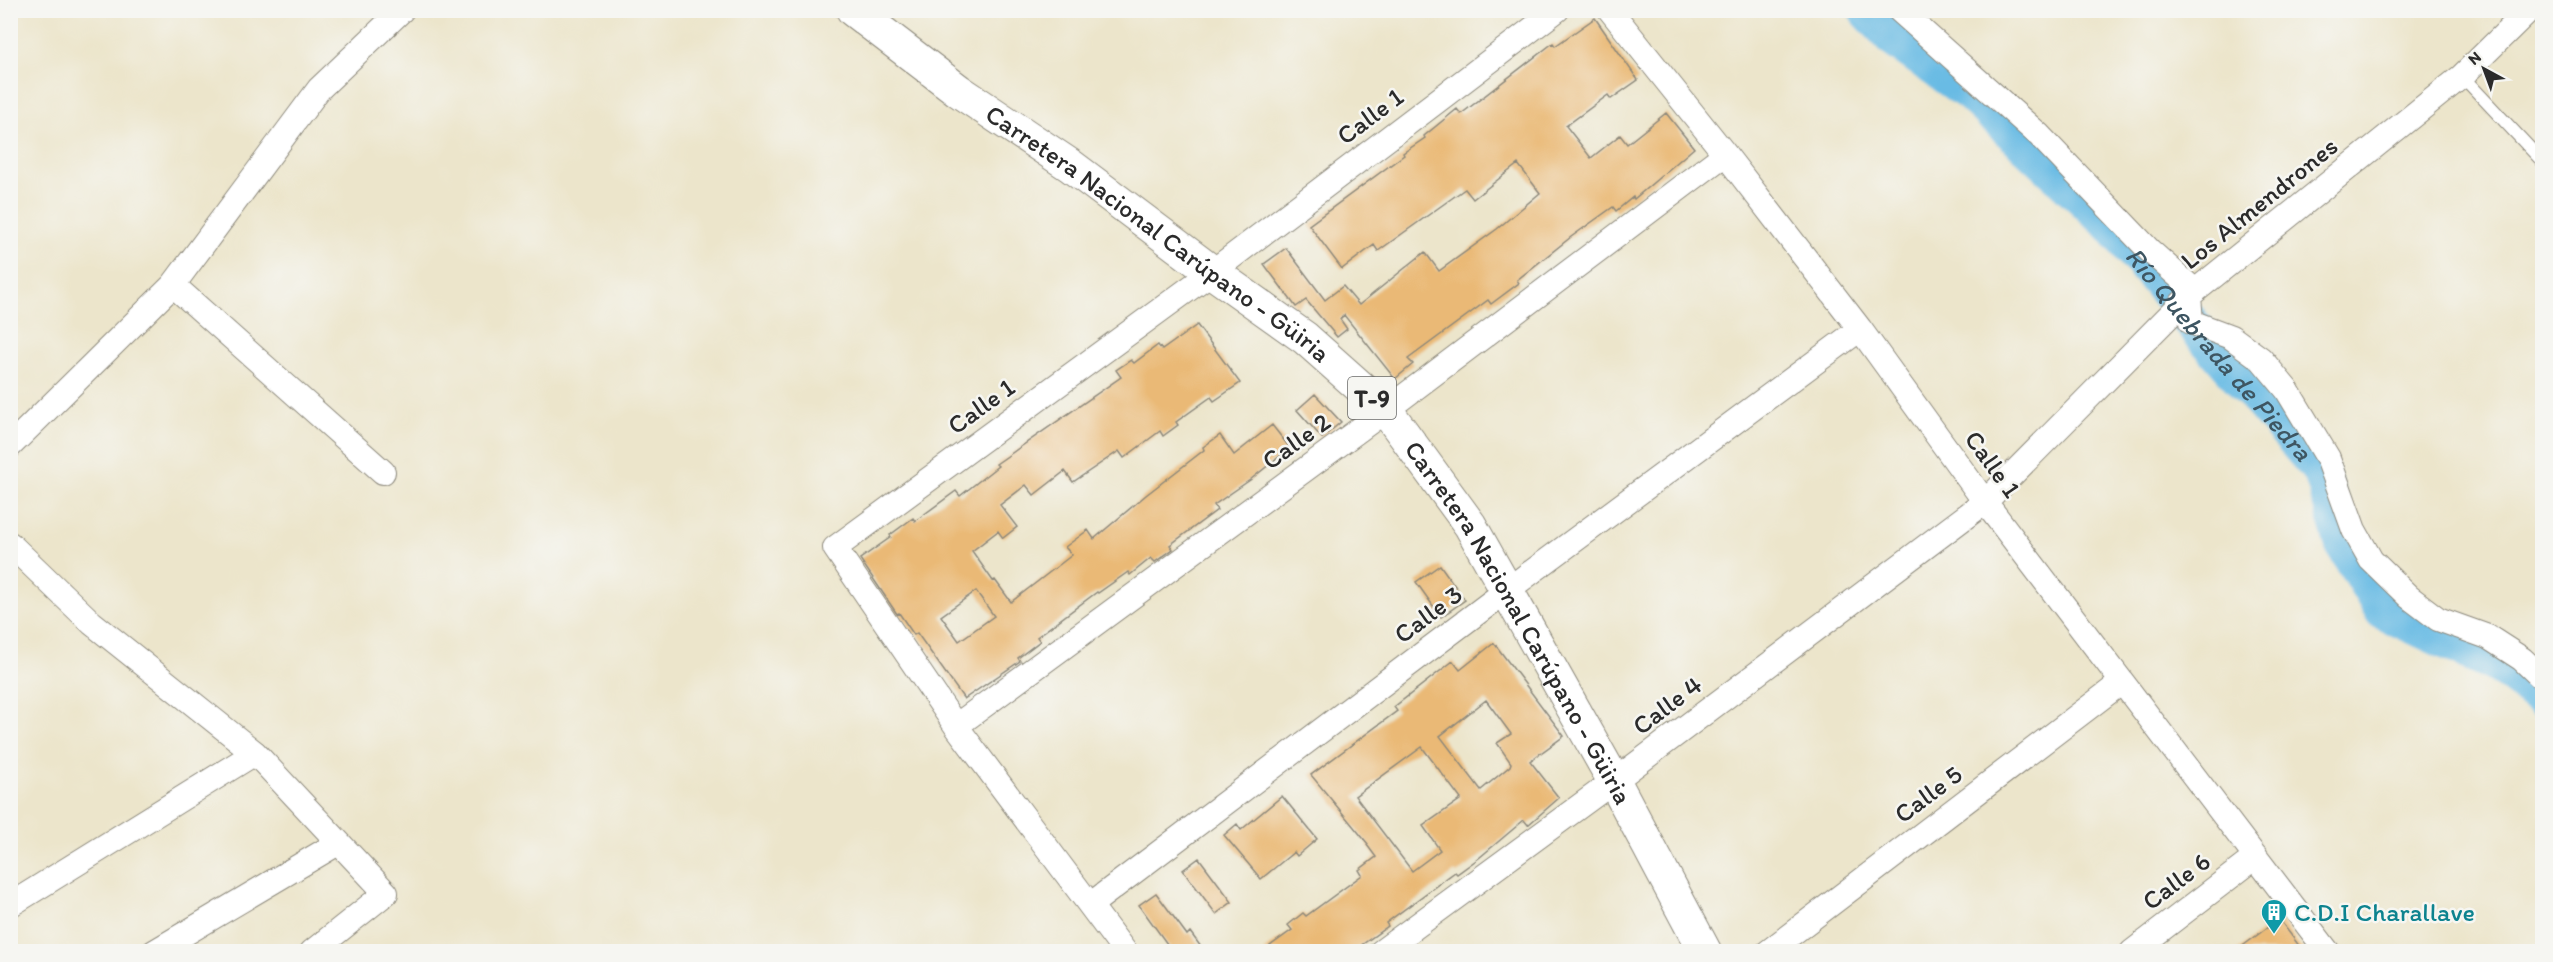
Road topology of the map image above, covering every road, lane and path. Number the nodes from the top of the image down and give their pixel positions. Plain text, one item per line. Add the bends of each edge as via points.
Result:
1 (402, 10) edge
2 (853, 10) edge
3 (1557, 10) edge
4 (1610, 10) edge
5 (1899, 10) edge
6 (2529, 10) edge
7 (2462, 76) junction
8 (1725, 154) junction
9 (2542, 161) edge
10 (1212, 272) junction
11 (173, 285) junction
12 (2192, 293) junction
13 (1860, 329) junction
14 (1386, 410) junction
15 (10, 446) edge
16 (383, 472) dead end
17 (1985, 502) junction
18 (10, 544) edge
19 (1506, 591) junction
20 (2542, 678) edge
21 (2122, 682) junction
22 (956, 726) junction
23 (255, 753) junction
24 (1614, 781) junction
25 (338, 843) junction
26 (2256, 857) junction
27 (10, 905) edge
28 (1090, 905) junction
29 (154, 951) edge
30 (312, 951) edge
31 (1125, 951) edge
32 (1381, 951) edge
33 (1705, 951) edge
34 (1768, 951) edge
35 (2132, 951) edge
36 (2328, 951) edge

1 - 11 street via 319,89
2 - 10 highway, Carretera Nacional Carúpano - Güiria / T-9
3 - 10 street, Calle 1
4 - 8 street, Calle 1
5 - 12 street via 2039,135
6 - 7 street, Los Almendrones
7 - 9 lane
7 - 12 street, Los Almendrones
8 - 13 street, Calle 1
8 - 14 street, Calle 2
10 - 14 highway, Carretera Nacional Carúpano - Güiria / T-9 via 1305,338
10 - 22 street, Calle 1 via 835,548
11 - 15 street
11 - 16 street
12 - 17 street, Los Almendrones
12 - 20 street via 2192,322 2238,342 2261,359 2287,390 2328,458 2354,530 2371,560 2438,619 2488,637 2522,659
13 - 17 street, Calle 1
13 - 19 street, Calle 3
14 - 19 highway, Carretera Nacional Carúpano - Güiria / T-9 via 1470,525
14 - 22 street, Calle 2
17 - 21 street, Calle 1
17 - 24 street, Calle 4
18 - 23 street via 92,623
19 - 24 highway, Carretera Nacional Carúpano - Güiria / T-9
19 - 28 street, Calle 3
21 - 26 street, Calle 1
21 - 34 street, Calle 5
22 - 28 street, Calle 1
23 - 25 street
23 - 27 street
24 - 32 street, Calle 4
24 - 33 highway, Carretera Nacional Carúpano - Güiria / T-9
25 - 29 street
25 - 30 street via 386,894
26 - 35 street, Calle 6
26 - 36 street, Calle 1
28 - 31 street, Calle 1

